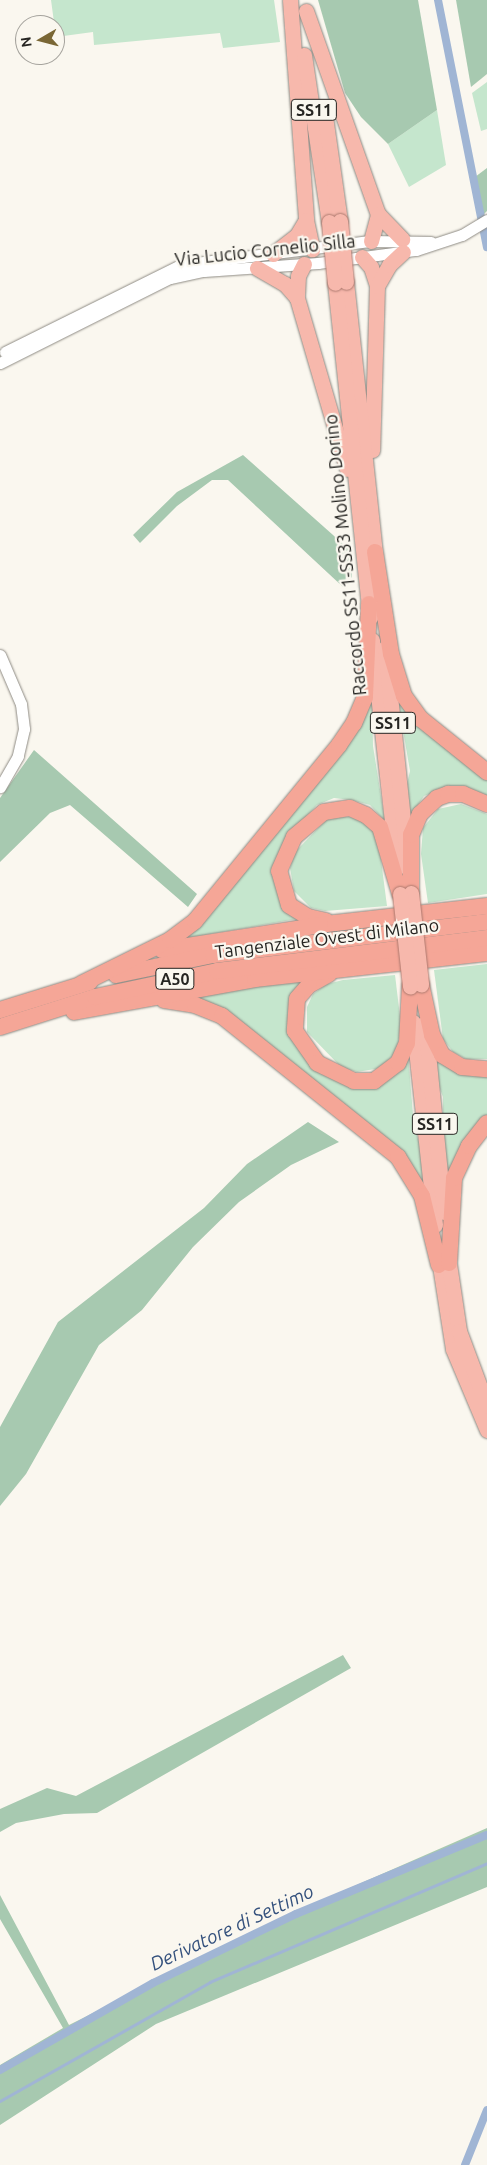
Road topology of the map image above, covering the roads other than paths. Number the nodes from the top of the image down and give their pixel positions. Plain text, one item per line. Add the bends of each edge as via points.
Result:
1 (291, 0) edge
2 (304, 5) edge
3 (378, 214) junction
4 (306, 220) junction
5 (487, 220) edge
6 (334, 221) junction
7 (371, 241) junction
8 (354, 244) junction
9 (402, 246) junction
10 (273, 254) junction
11 (362, 257) junction
12 (312, 259) junction
13 (257, 268) junction
14 (341, 282) junction
15 (377, 286) junction
16 (297, 298) junction
17 (0, 355) edge
18 (0, 363) edge
19 (357, 502) junction
20 (372, 534) junction
21 (375, 552) junction
22 (368, 604) junction
23 (0, 655) edge
24 (487, 772) edge
25 (0, 787) edge
26 (487, 804) edge
27 (405, 894) junction
28 (484, 906) edge
29 (335, 922) junction
30 (487, 922) edge
31 (486, 950) edge
32 (143, 954) junction
33 (341, 970) junction
34 (81, 984) junction
35 (416, 985) junction
36 (154, 999) junction
37 (0, 1010) edge
38 (18, 1021) junction
39 (0, 1028) edge
40 (487, 1069) edge
41 (487, 1123) edge
42 (444, 1264) junction
43 (487, 1406) edge
44 (487, 1430) edge

1 - 4 highway
1 - 6 highway, Raccordo SS11-SS33 Molino Dorino / SS11 via 308,72
2 - 3 highway
2 - 6 highway, Raccordo SS11-SS33 Molino Dorino / SS11
3 - 7 highway
3 - 9 highway
4 - 10 highway via 297,235
4 - 12 highway
5 - 9 street, Via Lucio Cornelio Silla via 465,234
6 - 14 highway, Raccordo SS11-SS33 Molino Dorino / SS11, bridge
7 - 8 street, Via Lucio Cornelio Silla
7 - 9 street, Via Lucio Cornelio Silla
7 - 11 street
8 - 11 street
8 - 12 street, Via Lucio Cornelio Silla
9 - 11 street, Via Lucio Cornelio Silla
9 - 15 highway
10 - 12 street, Via Lucio Cornelio Silla
10 - 17 street, Via Lucio Cornelio Silla via 165,269
11 - 12 street, Via Lucio Cornelio Silla
11 - 15 highway via 371,267
12 - 13 street, Via Lucio Cornelio Silla
12 - 16 highway via 298,276
13 - 16 highway via 285,284
13 - 18 street, Via Lucio Cornelio Silla via 170,278
14 - 19 highway, Raccordo SS11-SS33 Molino Dorino / SS11
14 - 20 highway, Raccordo SS11-SS33 Molino Dorino / SS11
15 - 20 highway
16 - 19 highway
19 - 22 highway, Raccordo SS11-SS33 Molino Dorino / SS11
20 - 21 highway, Raccordo SS11-SS33 Molino Dorino / SS11
21 - 24 highway via 391,654 404,696 421,719
21 - 27 highway, Raccordo SS11-SS33 Molino Dorino / SS11
22 - 27 highway, Raccordo SS11-SS33 Molino Dorino / SS11
22 - 32 highway via 367,684 354,723 209,907 182,933
23 - 25 street via 22,704 24,728 18,756
26 - 27 highway via 463,794 448,794 437,798 420,814 411,835
27 - 29 highway via 380,827 358,810 342,808 324,812 294,837 282,858 280,882 283,895 297,912
27 - 35 highway, Raccordo SS11-SS33 Molino Dorino / SS11, bridge
28 - 29 highway
29 - 32 highway
30 - 34 highway, Tangenziale Ovest di Milano / A50 via 213,955
31 - 33 highway
31 - 38 highway, Tangenziale Ovest di Milano / A50 via 217,971 95,997
32 - 34 highway
33 - 35 highway via 319,979 302,991 293,1020 299,1041 312,1058 330,1072 354,1081 374,1081 398,1063 407,1043
33 - 36 highway via 247,980
34 - 37 highway, Tangenziale Ovest di Milano / A50
35 - 40 highway via 442,1055 462,1068
35 - 42 highway, Raccordo SS11-SS33 Molino Dorino / SS11
36 - 38 highway
36 - 42 highway via 195,1005 222,1016 398,1157 422,1196
38 - 39 highway, Tangenziale Ovest di Milano / A50
41 - 42 highway via 469,1146 454,1178
42 - 43 highway, Raccordo SS11-SS33 Molino Dorino / SS11 via 459,1331
42 - 44 highway, Raccordo SS11-SS33 Molino Dorino / SS11 via 453,1350

